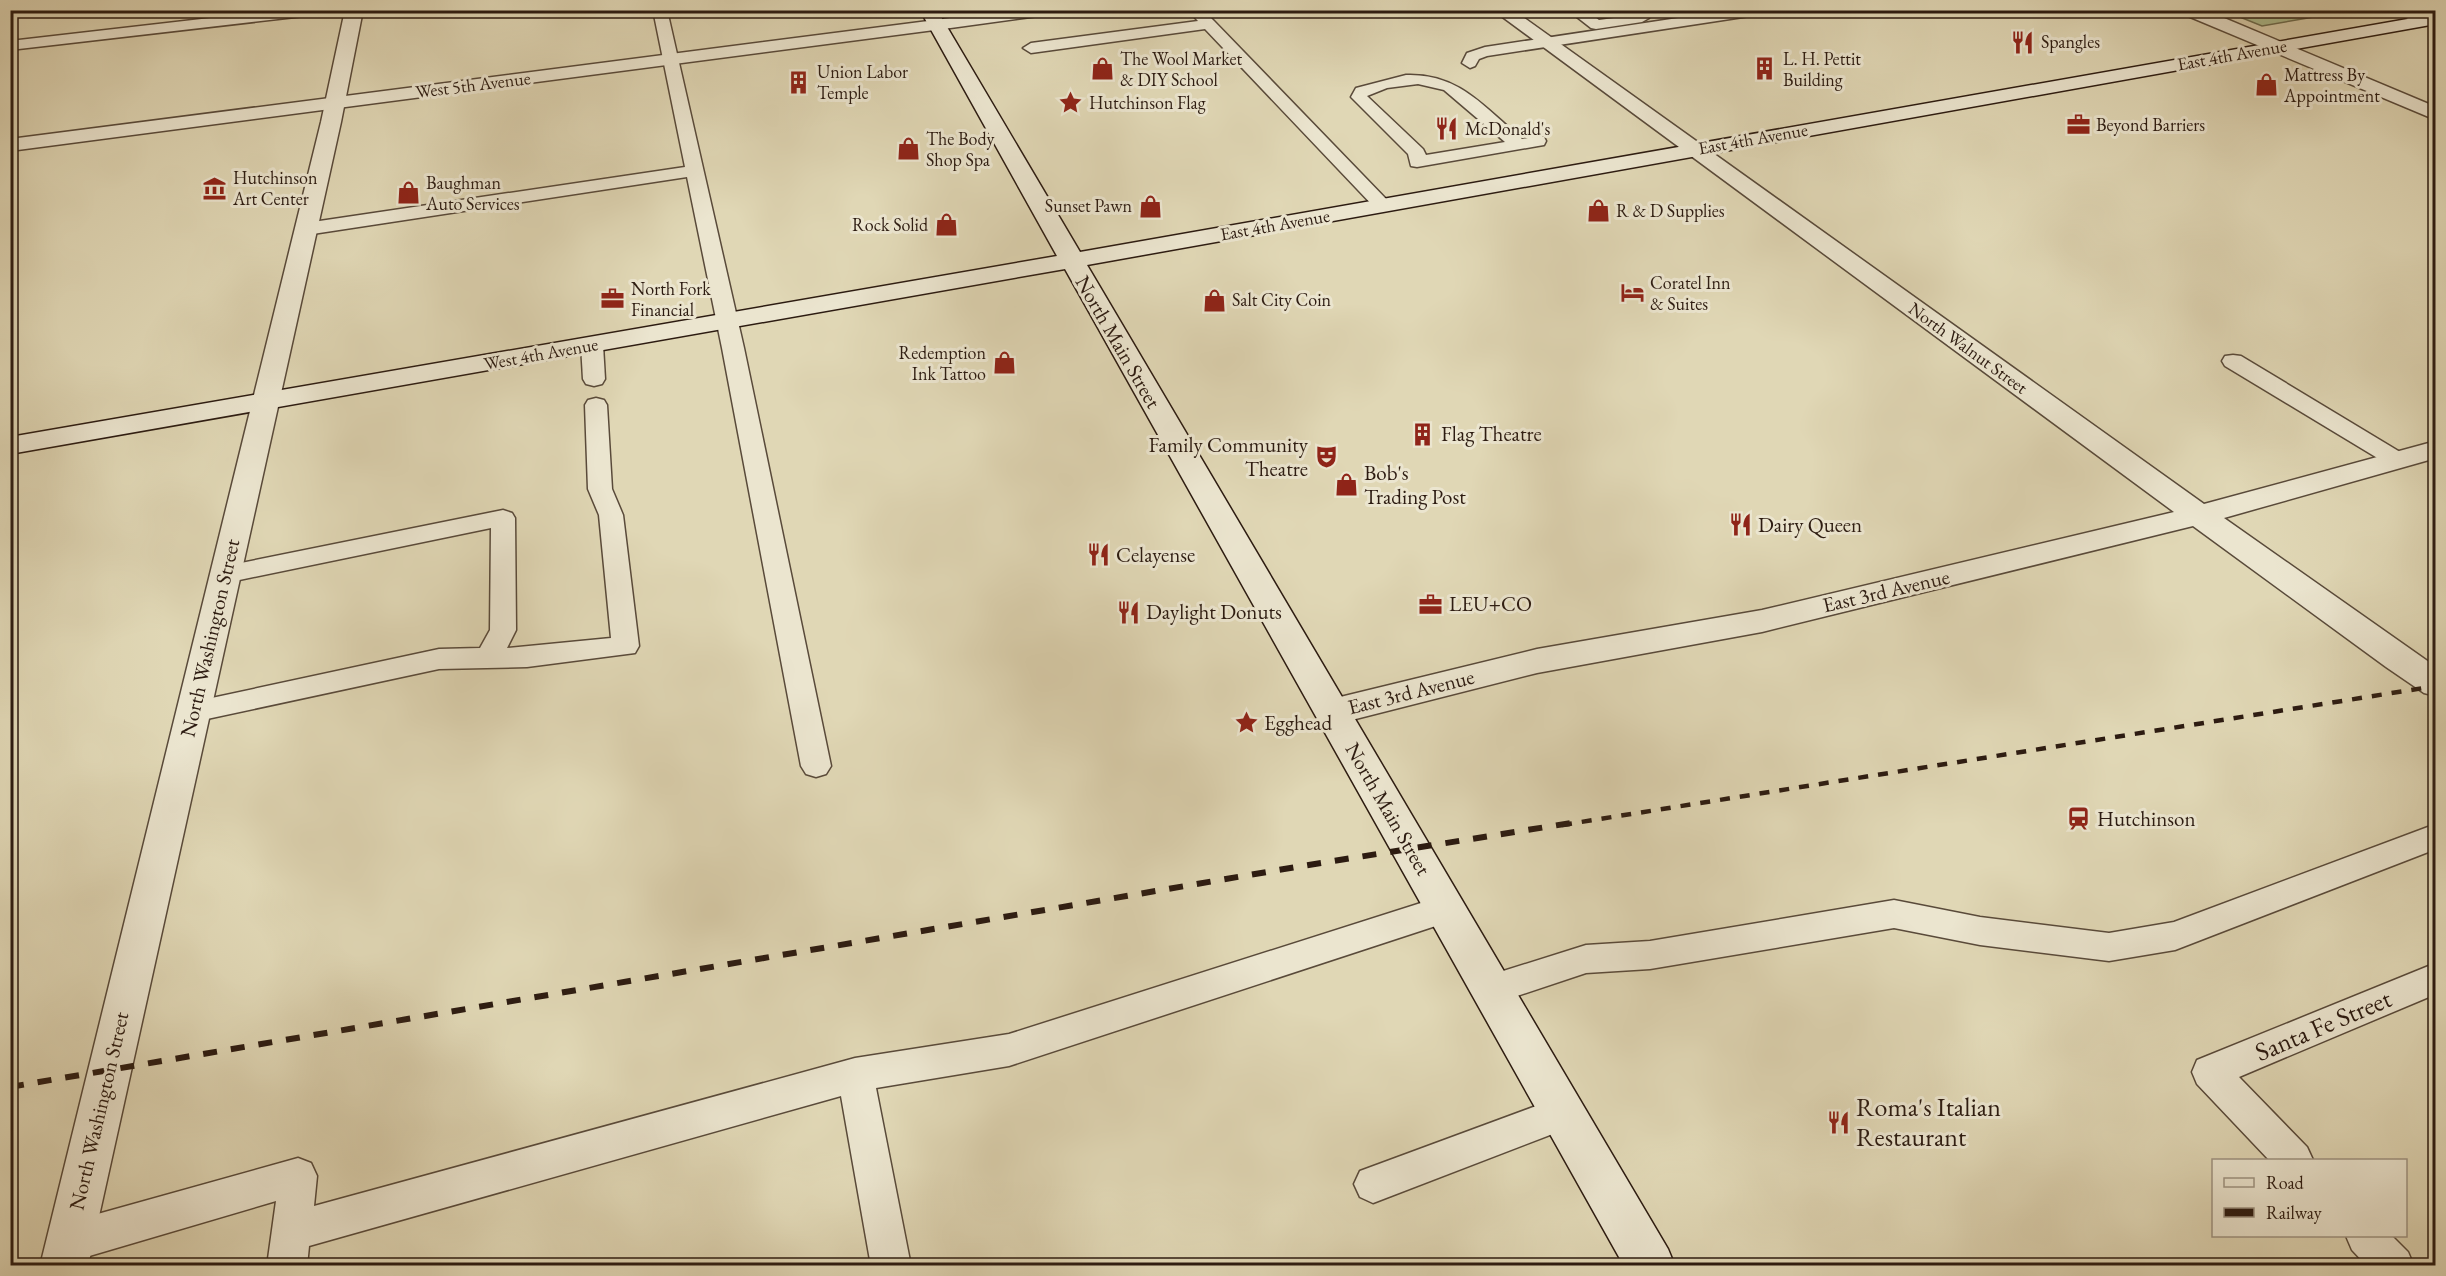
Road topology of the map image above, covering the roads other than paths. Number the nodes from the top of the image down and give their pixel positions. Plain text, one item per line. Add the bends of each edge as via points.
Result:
1 (322, 10) edge
2 (354, 10) edge
3 (660, 10) edge
4 (1046, 10) edge
5 (1195, 10) edge
6 (1502, 10) edge
7 (1575, 10) edge
8 (1630, 10) edge
9 (1762, 10) edge
10 (2189, 10) edge
11 (2396, 10) edge
12 (932, 18) edge
13 (2430, 20) edge
14 (1209, 24) junction
15 (1546, 43) junction
16 (10, 46) edge
17 (2276, 47) junction
18 (1031, 48) dead end
19 (670, 59) junction
20 (1470, 63) dead end
21 (335, 103) junction
22 (2436, 114) edge
23 (1538, 141) dead end
24 (1518, 144) junction
25 (10, 145) edge
26 (1695, 150) junction
27 (694, 171) junction
28 (1383, 206) junction
29 (306, 229) junction
30 (1071, 261) junction
31 (727, 321) junction
32 (592, 345) junction
33 (2234, 361) dead end
34 (594, 379) dead end
35 (265, 402) junction
36 (596, 405) dead end
37 (10, 446) edge
38 (2436, 449) edge
39 (2397, 460) junction
40 (2199, 515) junction
41 (225, 574) junction
42 (488, 658) junction
43 (2436, 684) edge
44 (193, 712) junction
45 (1332, 712) junction
46 (816, 766) dead end
47 (2436, 836) edge
48 (1446, 909) junction
49 (2436, 978) edge
50 (1492, 989) junction
51 (855, 1075) junction
52 (1563, 1113) junction
53 (2292, 1159) edge
54 (1373, 1184) dead end
55 (2367, 1237) edge
56 (290, 1248) edge
57 (66, 1254) edge
58 (891, 1266) edge
59 (1651, 1266) edge
60 (2394, 1266) edge

1 - 16 lane
2 - 21 street, North Washington Street
3 - 19 lane
4 - 12 street, West 5th Avenue
5 - 14 lane
6 - 15 street, North Walnut Street
7 - 8 lane via 1596,25 1642,18
9 - 15 lane
10 - 17 street
11 - 13 lane
12 - 19 street, West 5th Avenue
12 - 30 street, North Main Street
13 - 17 street, East 4th Avenue
14 - 18 lane
14 - 28 lane
15 - 20 lane via 1485,52 1472,56
15 - 26 street, North Walnut Street
17 - 22 street
17 - 26 street, East 4th Avenue
19 - 21 street, West 5th Avenue
19 - 27 lane
21 - 25 street, West 5th Avenue
21 - 29 street, North Washington Street
23 - 24 lane
24 - 24 lane via 1417,162 1418,153 1359,97 1362,91 1374,86 1399,81 1440,81
26 - 28 street, East 4th Avenue
26 - 40 street, North Walnut Street
27 - 29 lane
27 - 31 lane
28 - 30 street, East 4th Avenue
29 - 35 street, North Washington Street
30 - 31 street, West 4th Avenue
30 - 45 street, North Main Street
31 - 32 street, West 4th Avenue
31 - 46 lane
32 - 34 lane
32 - 35 street, West 4th Avenue
33 - 39 lane
35 - 37 street, West 4th Avenue
35 - 41 street, North Washington Street
36 - 42 lane via 600,489 611,515 625,646
38 - 39 street, East 3rd Avenue
39 - 40 street, East 3rd Avenue
40 - 43 street, North Walnut Street
40 - 45 street, East 3rd Avenue via 1762,621 1537,662
41 - 42 lane via 503,518 503,630
41 - 44 street, North Washington Street
42 - 44 lane via 439,659
44 - 57 street, North Washington Street
45 - 48 street, North Main Street
47 - 50 lane via 2175,936 2109,947 1980,931 1894,914 1650,955 1586,959
48 - 50 street, North Main Street
48 - 51 lane via 1009,1050
49 - 53 lane, Santa Fe Street via 2210,1072
50 - 52 street, North Main Street
51 - 56 lane
51 - 58 lane
52 - 54 lane
52 - 59 street, North Main Street
55 - 60 lane
56 - 57 lane via 298,1176

